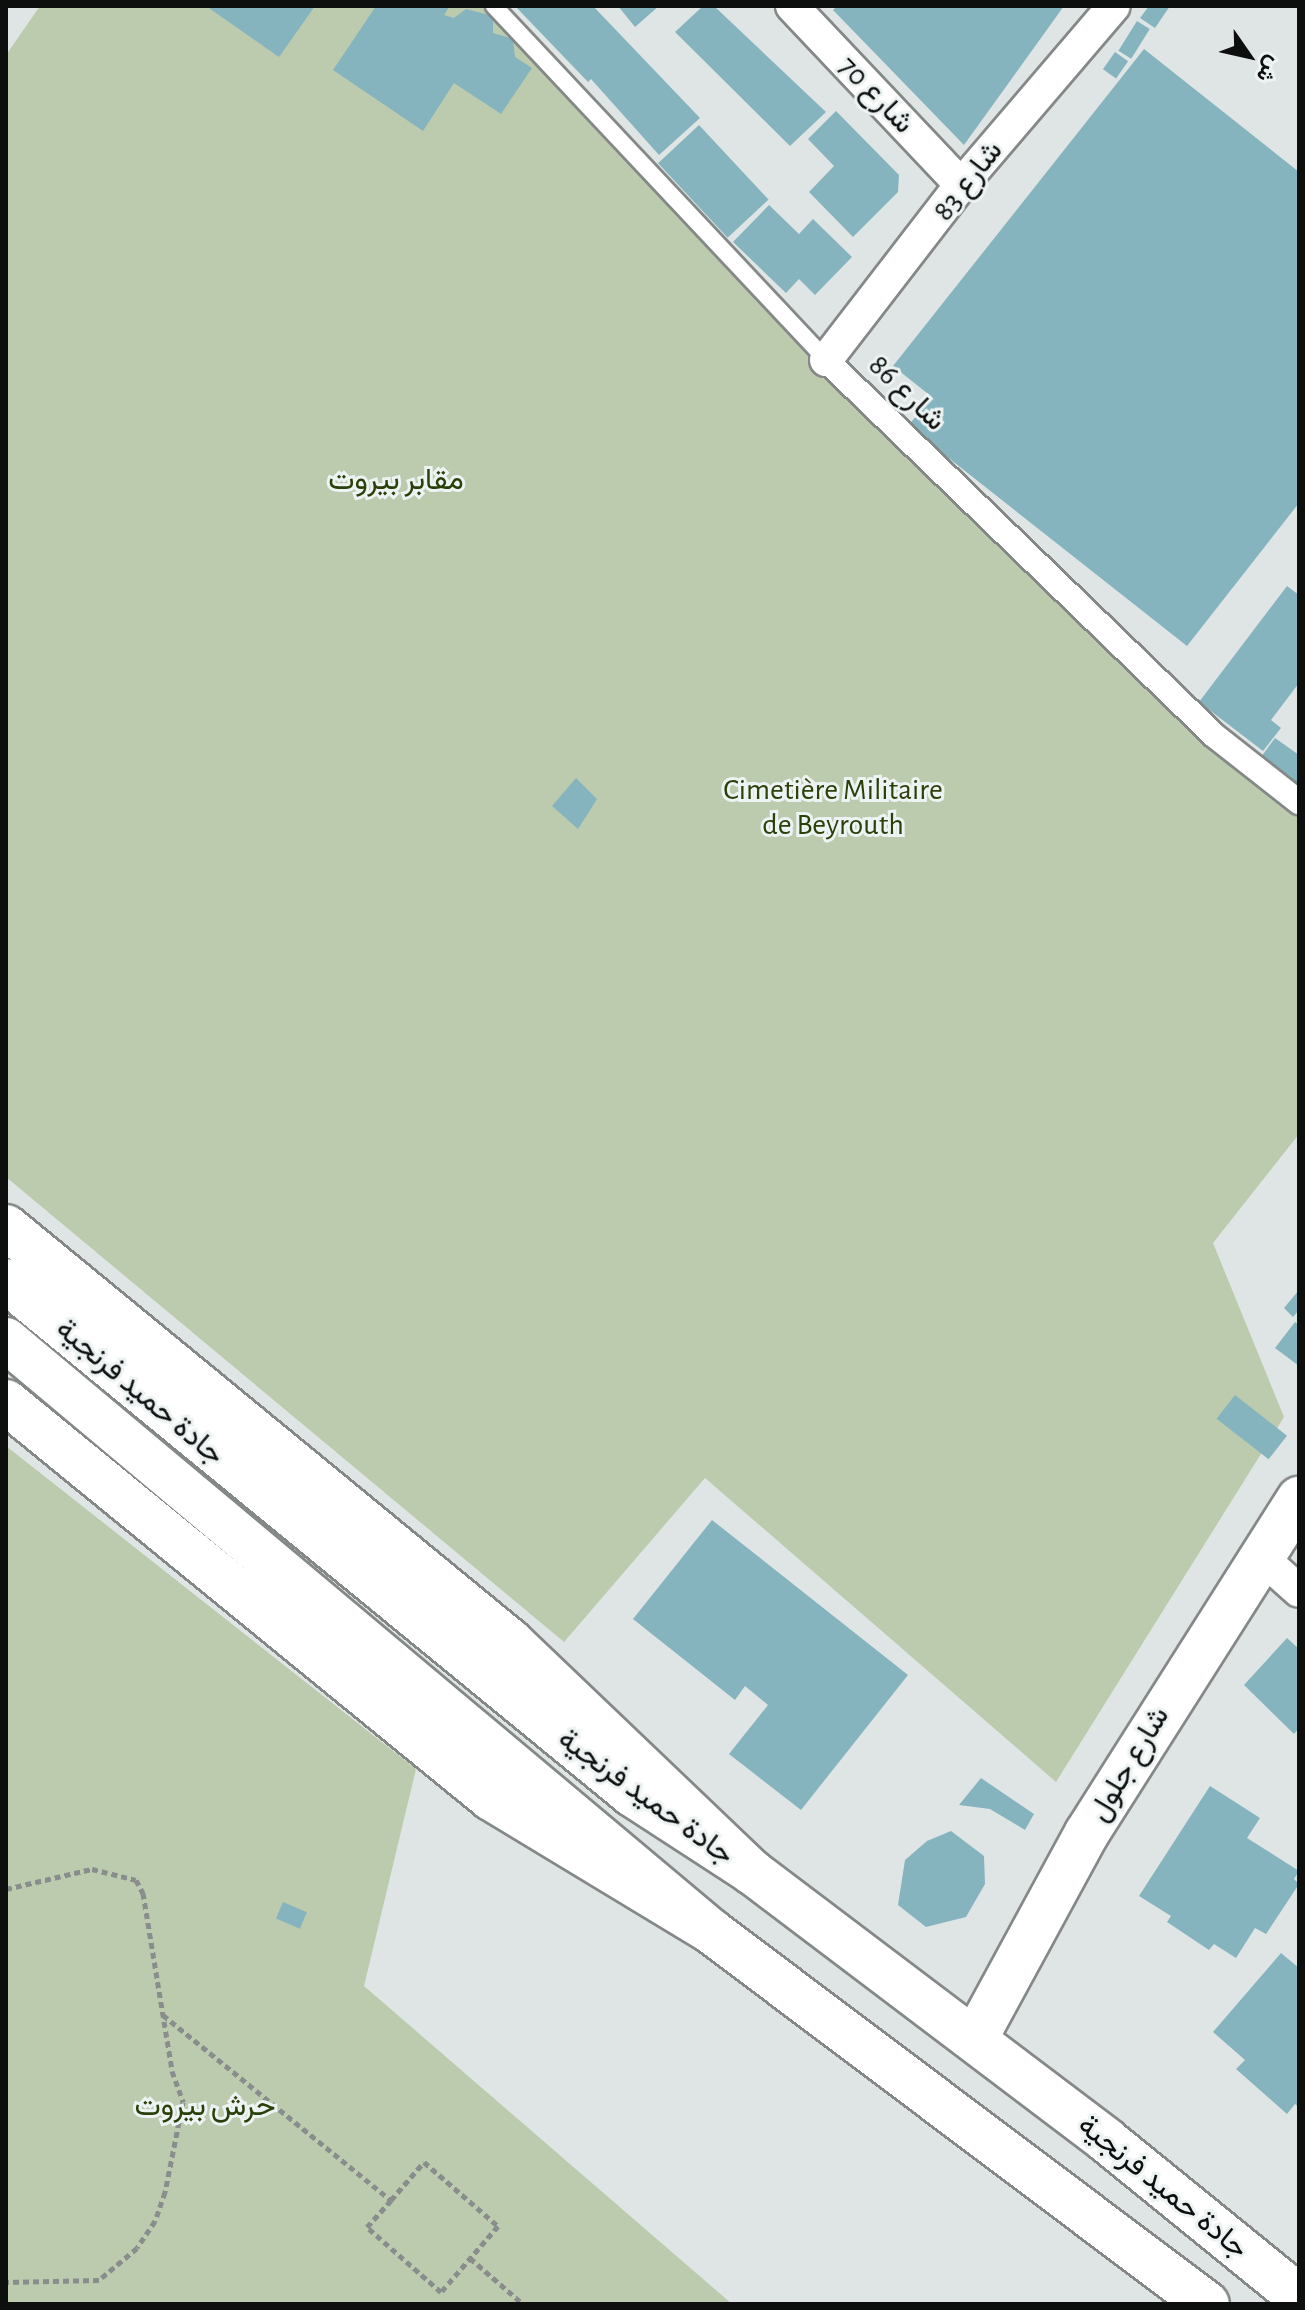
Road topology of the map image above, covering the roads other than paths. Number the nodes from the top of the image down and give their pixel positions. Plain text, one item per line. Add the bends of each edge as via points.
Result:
1 (494, 6) edge
2 (1114, 6) edge
3 (794, 7) edge
4 (961, 185) junction
5 (826, 360) junction
6 (1299, 802) edge
7 (6, 1227) edge
8 (6, 1281) edge
9 (6, 1340) edge
10 (6, 1402) edge
11 (1299, 1499) edge
12 (1260, 1556) junction
13 (1299, 1591) edge
14 (752, 1872) junction
15 (712, 1932) junction
16 (975, 2039) junction
17 (1299, 2297) edge
18 (1207, 2304) edge

1 - 5 lane, شارع 86
2 - 4 street, شارع 83
3 - 4 street, شارع 70
4 - 5 street, شارع 83
5 - 6 street, شارع 86 via 1215,736
7 - 14 main road via 511,1642
8 - 14 main road, جادة حميد فرنجية via 632,1794
9 - 15 main road, جادة حميد فرنجية
10 - 15 main road via 491,1798
11 - 12 main road, شارع جلول
12 - 13 street
12 - 16 main road, شارع جلول via 1087,1833
14 - 16 main road, جادة حميد فرنجية
15 - 18 main road, جادة حميد فرنجية
16 - 17 main road, جادة حميد فرنجية

